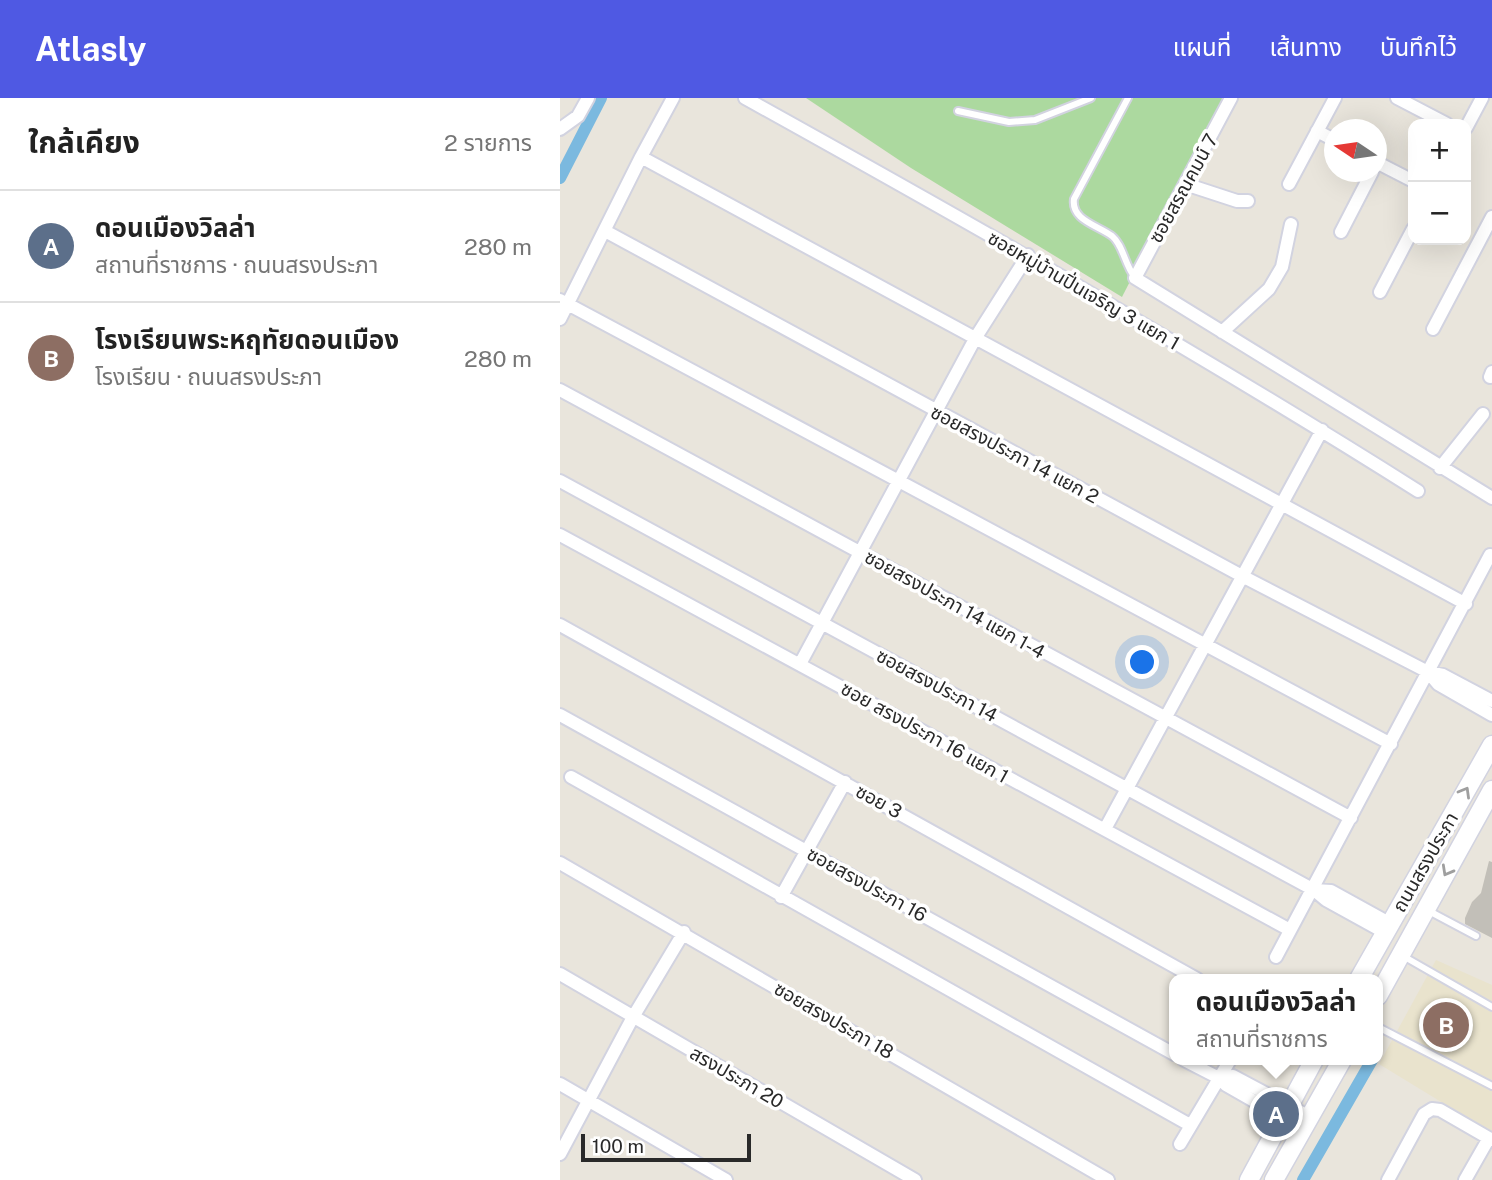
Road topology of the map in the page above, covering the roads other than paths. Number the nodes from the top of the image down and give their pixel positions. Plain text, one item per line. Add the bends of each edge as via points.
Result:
1 (588, 98) edge
2 (673, 98) edge
3 (745, 98) edge
4 (1091, 98) edge
5 (1128, 98) edge
6 (1231, 98) edge
7 (1335, 98) edge
8 (1397, 98) edge
9 (1482, 98) edge
10 (958, 111) dead end
11 (1437, 119) edge
12 (1471, 119) edge
13 (560, 129) edge
14 (1317, 131) junction
15 (1324, 134) edge
16 (641, 157) junction
17 (1387, 168) edge
18 (1408, 178) edge
19 (1367, 182) edge
20 (1185, 184) junction
21 (1289, 184) dead end
22 (1248, 201) dead end
23 (1492, 217) edge
24 (1291, 224) dead end
25 (605, 231) junction
26 (1341, 232) dead end
27 (1408, 239) edge
28 (1028, 255) junction
29 (1135, 278) junction
30 (1380, 292) dead end
31 (564, 302) edge
32 (560, 319) edge
33 (1433, 329) dead end
34 (1222, 332) junction
35 (976, 337) junction
36 (560, 390) edge
37 (936, 411) junction
38 (1483, 414) dead end
39 (1321, 430) junction
40 (1440, 468) junction
41 (560, 481) edge
42 (899, 482) junction
43 (1418, 491) dead end
44 (1492, 498) edge
45 (1281, 503) junction
46 (560, 536) edge
47 (861, 552) junction
48 (1490, 555) edge
49 (1242, 576) junction
50 (1466, 604) junction
51 (823, 623) junction
52 (560, 625) edge
53 (1205, 645) junction
54 (800, 664) junction
55 (1428, 672) junction
56 (1492, 701) edge
57 (560, 715) edge
58 (1492, 715) edge
59 (1165, 718) junction
60 (1391, 744) junction
61 (1492, 745) edge
62 (571, 777) dead end
63 (845, 782) junction
64 (1129, 788) junction
65 (1491, 793) edge
66 (1351, 818) junction
67 (1105, 829) junction
68 (808, 851) junction
69 (560, 863) edge
70 (1314, 890) junction
71 (781, 897) junction
72 (1426, 909) junction
73 (1387, 928) junction
74 (1290, 930) junction
75 (684, 932) junction
76 (1476, 936) dead end
77 (1400, 954) junction
78 (1276, 957) dead end
79 (560, 974) edge
80 (1188, 974) edge
81 (1362, 974) edge
82 (1383, 985) edge
83 (1492, 1007) edge
84 (633, 1017) junction
85 (1383, 1030) edge
86 (1169, 1051) edge
87 (1194, 1065) edge
88 (1227, 1065) edge
89 (1311, 1065) edge
90 (1339, 1065) edge
91 (1219, 1078) junction
92 (560, 1084) edge
93 (1492, 1086) edge
94 (590, 1101) junction
95 (1285, 1112) junction
96 (1306, 1123) junction
97 (1190, 1125) junction
98 (1490, 1139) edge
99 (1180, 1144) dead end
100 (560, 1154) edge
101 (726, 1180) edge
102 (915, 1180) edge
103 (1108, 1180) edge
104 (1249, 1180) edge
105 (1275, 1180) edge
106 (1388, 1180) edge
107 (1465, 1180) edge

1 - 13 street via 578,116
2 - 16 street
3 - 28 street, ซอยหมู่บ้านปิ่นเจริญ 3 แยก 1
4 - 10 lane via 1035,120 1009,122
5 - 29 lane via 1073,206 1076,214 1115,238
6 - 20 street, ซอยสรณคมน์ 7
7 - 14 street
8 - 11 street
9 - 12 street
14 - 15 street
14 - 21 street
16 - 25 street
16 - 35 street
17 - 18 street
19 - 26 street
20 - 22 street
20 - 29 street, ซอยสรณคมน์ 7
23 - 33 street
24 - 34 street via 1282,267 1269,289
25 - 31 street
25 - 37 street, ซอยสรงประภา 14 แยก 2
27 - 30 street
28 - 35 street
28 - 39 street, ซอยหมู่บ้านปิ่นเจริญ 3 แยก 1
29 - 34 street
31 - 32 street
31 - 42 street
34 - 40 street
35 - 37 street
35 - 45 street
36 - 47 street, ซอยสรงประภา 14 แยก 1-4
37 - 42 street
37 - 49 street, ซอยสรงประภา 14 แยก 2
38 - 40 street
39 - 43 street, ซอยหมู่บ้านปิ่นเจริญ 3 แยก 1
39 - 45 street
40 - 44 street
41 - 51 street, ซอยสรงประภา 14
42 - 47 street
42 - 53 street
45 - 49 street
45 - 50 street
46 - 54 street, ซอย สรงประภา 16 แยก 1
47 - 51 street
47 - 59 street, ซอยสรงประภา 14 แยก 1-4
48 - 50 street
49 - 53 street
49 - 55 street, ซอยสรงประภา 14 แยก 2
50 - 55 street
51 - 54 street
51 - 64 street, ซอยสรงประภา 14
52 - 63 street, ซอย 3
53 - 59 street
53 - 60 street
54 - 67 street, ซอย สรงประภา 16 แยก 1
55 - 56 street
55 - 58 street via 1438,684
55 - 60 street
57 - 68 street, ซอยสรงประภา 16
59 - 64 street
59 - 66 street, ซอยสรงประภา 14 แยก 1-4
60 - 66 street
73 -> 61 main road, ถนนสรงประภา
62 - 71 street
63 - 68 street
63 - 80 street, ซอย 3
64 - 67 street
64 - 70 street, ซอยสรงประภา 14
65 -> 72 main road, ถนนสรงประภา
66 - 70 street
67 - 74 street, ซอย สรงประภา 16 แยก 1
68 - 71 street
68 - 86 street, ซอยสรงประภา 16
69 - 75 street, ซอยสรงประภา 18
70 - 73 street, ซอยสรงประภา 14
70 - 74 street
71 - 97 street
72 - 76 lane
72 - 77 main road, ถนนสรงประภา
73 - 81 main road, ถนนสรงประภา
74 - 78 street
75 - 84 street
75 - 103 street, ซอยสรงประภา 18
77 - 82 main road, ถนนสรงประภา
77 - 83 lane
79 - 84 street, สรงประภา 20
84 - 94 street
84 - 102 street, สรงประภา 20
85 - 93 lane
87 - 91 street
88 - 91 street
89 - 95 main road
90 - 96 main road
91 - 95 street
91 - 97 street
92 - 94 street
94 - 100 street
94 - 101 street
95 - 96 street
95 - 104 main road
96 - 105 main road
97 - 99 street
98 - 106 street via 1432,1109 1424,1114
98 - 107 street

